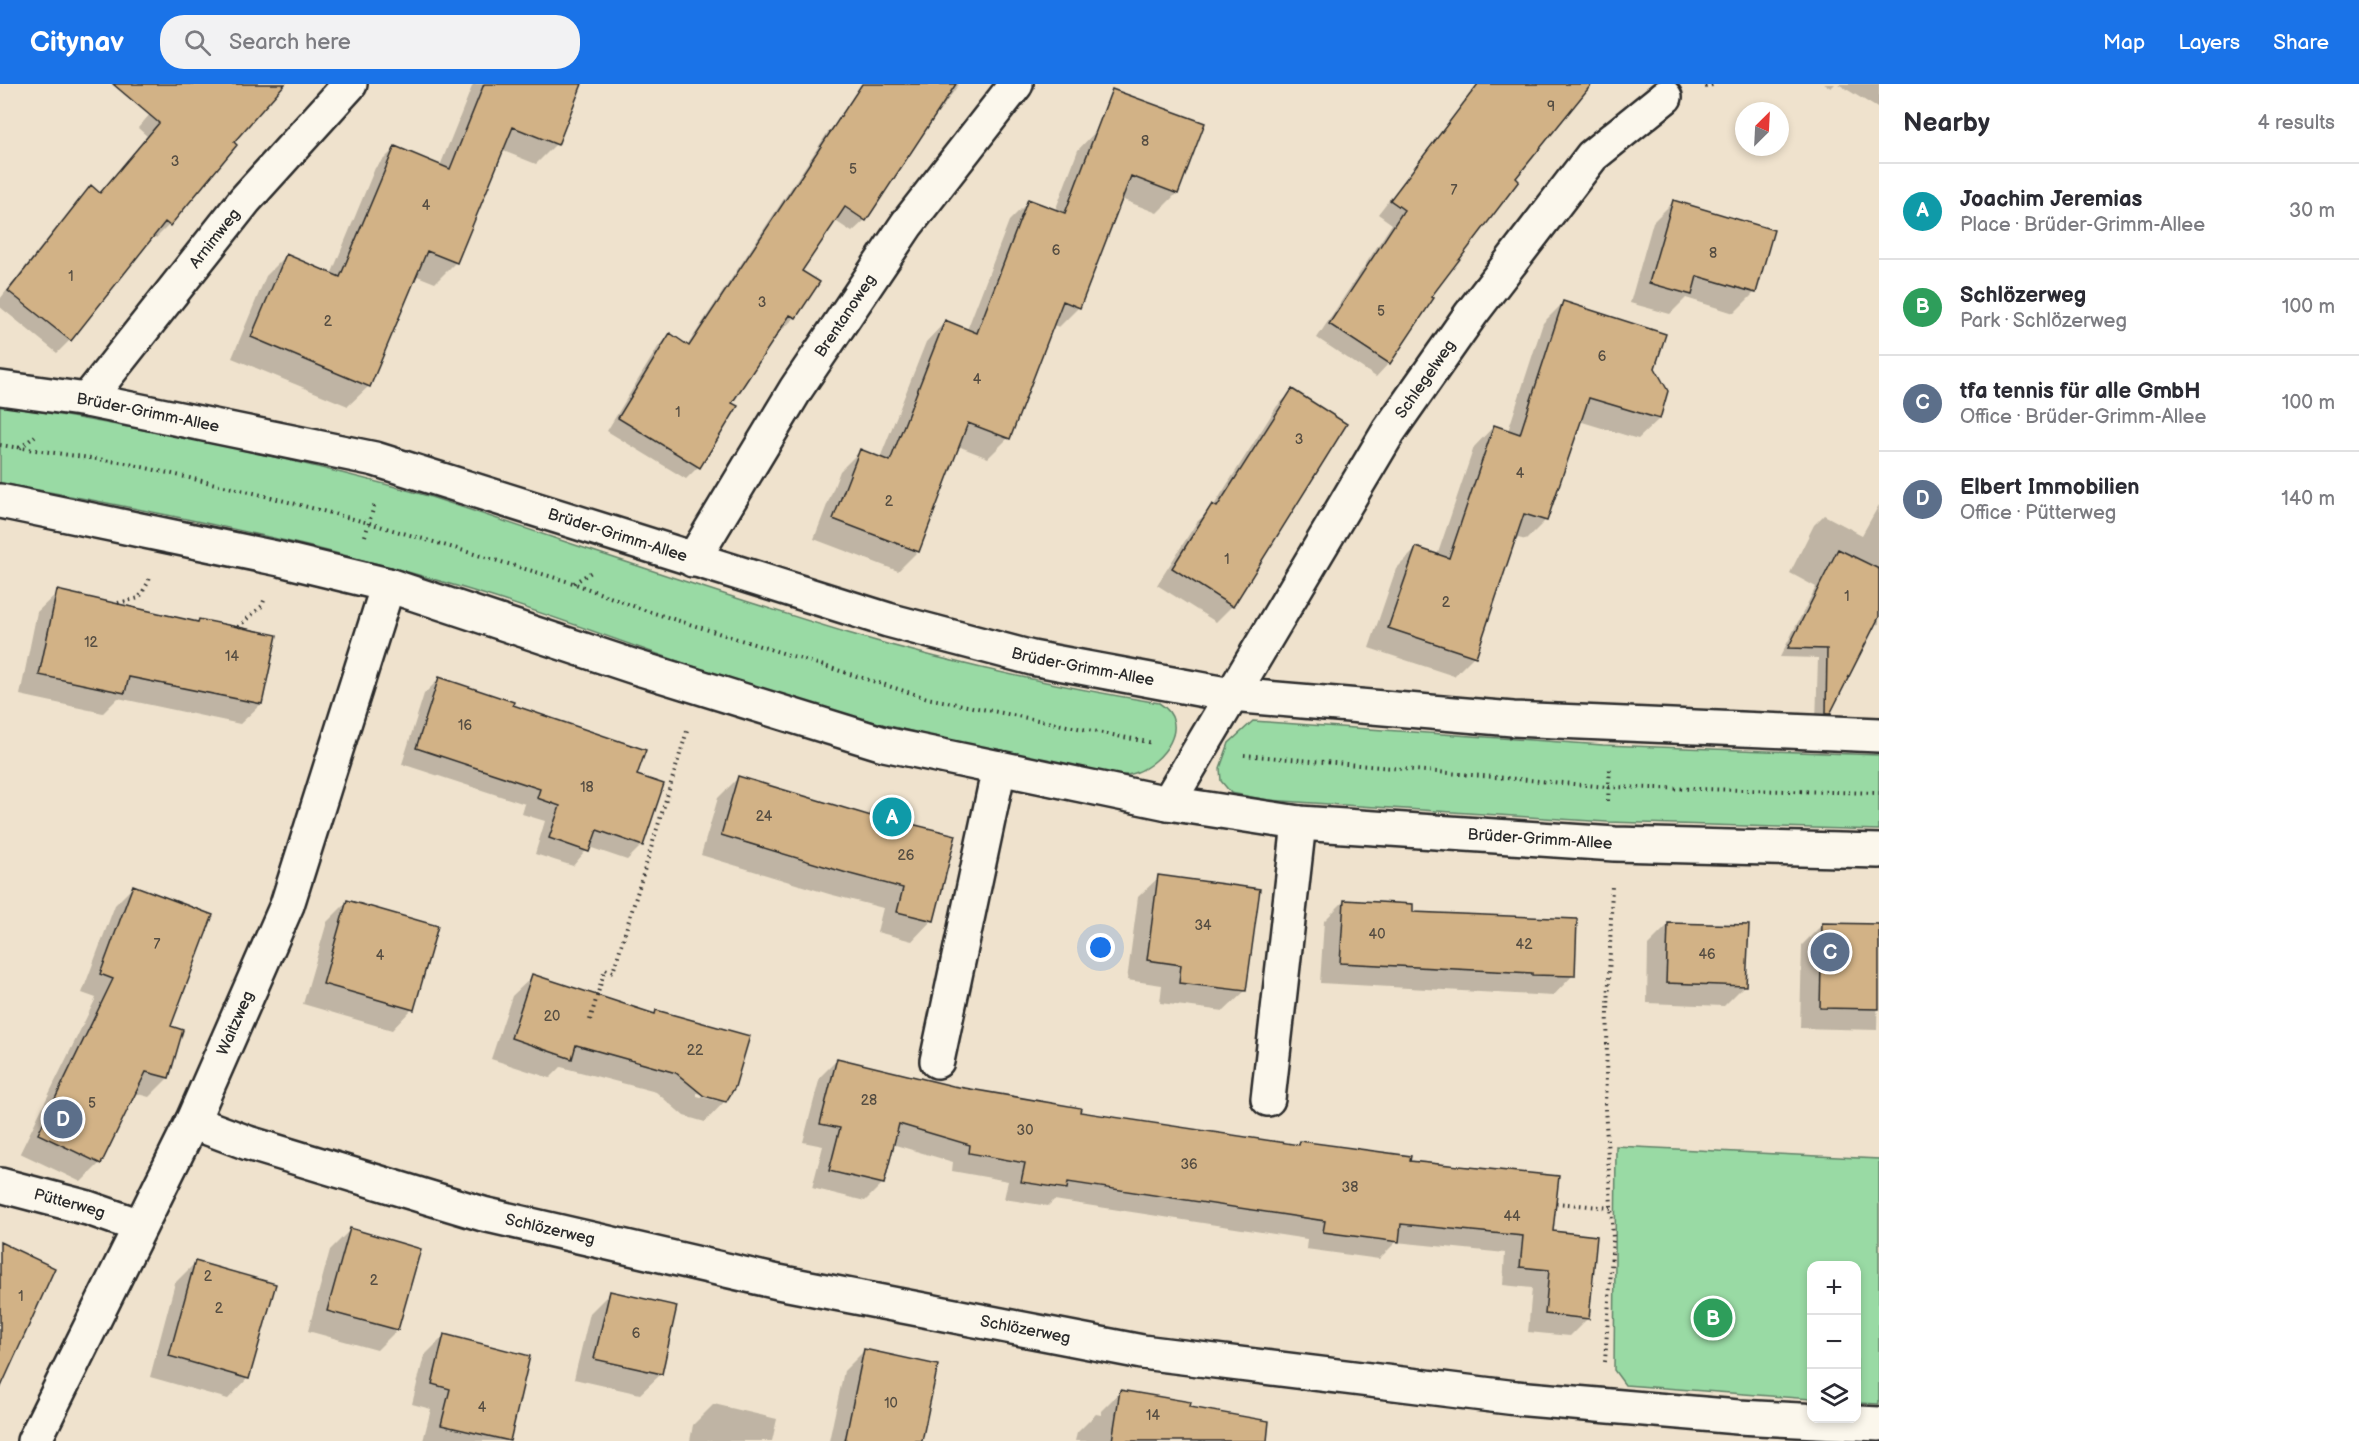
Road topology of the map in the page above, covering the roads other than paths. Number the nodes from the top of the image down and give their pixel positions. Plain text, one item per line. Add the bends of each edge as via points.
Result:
1 (350, 84) edge
2 (1016, 84) edge
3 (1665, 97) dead end
4 (0, 388) edge
5 (87, 400) junction
6 (0, 501) edge
7 (693, 560) junction
8 (388, 585) junction
9 (1231, 695) junction
10 (1879, 735) edge
11 (999, 768) junction
12 (1168, 803) junction
13 (1299, 823) junction
14 (1879, 850) edge
15 (937, 1060) dead end
16 (1268, 1099) dead end
17 (192, 1122) junction
18 (0, 1185) edge
19 (140, 1226) junction
20 (1879, 1424) edge
21 (34, 1441) edge

1 - 5 street, Arnimweg via 245,200
2 - 7 street, Brentanoweg via 907,224 796,389
3 - 9 street, Schlegelweg via 1592,156 1471,314 1389,431
4 - 5 street, Brüder-Grimm-Allee
5 - 7 street, Brüder-Grimm-Allee via 387,462
6 - 8 street, Brüder-Grimm-Allee
7 - 9 street, Brüder-Grimm-Allee via 888,620 1032,658
8 - 11 street, Brüder-Grimm-Allee via 884,744
8 - 17 street, Waitzweg via 287,905
9 - 10 street, Brüder-Grimm-Allee via 1513,719
9 - 12 street
11 - 12 street, Brüder-Grimm-Allee
11 - 15 street
12 - 13 street, Brüder-Grimm-Allee
13 - 14 street, Brüder-Grimm-Allee via 1615,844
13 - 16 street
17 - 19 street, Waitzweg
17 - 20 street, Schlözerweg via 248,1143 483,1214 778,1282 1142,1352 1603,1406
18 - 19 street, Pütterweg
19 - 21 street, Waitzweg

